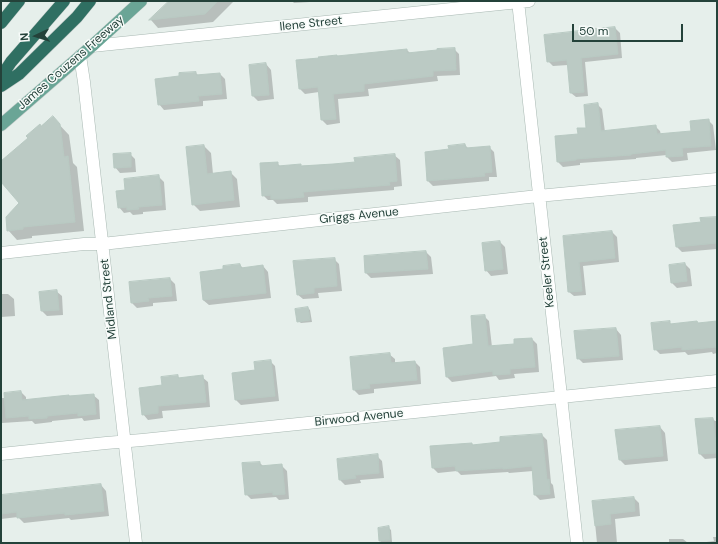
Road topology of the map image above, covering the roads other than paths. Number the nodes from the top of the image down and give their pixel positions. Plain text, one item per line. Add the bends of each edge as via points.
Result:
1 (19, 1) edge
2 (64, 1) edge
3 (90, 1) edge
4 (141, 1) edge
5 (522, 1) edge
6 (1, 23) edge
7 (92, 46) junction
8 (80, 56) junction
9 (1, 77) edge
10 (1, 86) edge
11 (1, 125) edge
12 (717, 179) edge
13 (538, 196) junction
14 (102, 244) junction
15 (1, 253) edge
16 (717, 381) edge
17 (561, 397) junction
18 (124, 442) junction
19 (1, 454) edge
20 (136, 543) edge
21 (576, 543) edge

1 - 6 highway
2 - 9 highway
3 - 10 highway via 19,74
4 - 7 main road, James Couzens Freeway
5 - 7 street, Ilene Street
5 - 13 street, Keeler Street
7 - 8 main road, James Couzens Freeway
8 - 11 main road, James Couzens Freeway
8 - 14 street, Midland Street
12 - 13 street, Griggs Avenue
13 - 14 street, Griggs Avenue
13 - 17 street, Keeler Street
14 - 15 street, Griggs Avenue
14 - 18 street, Midland Street
16 - 17 street, Birwood Avenue
17 - 18 street, Birwood Avenue
17 - 21 street, Keeler Street
18 - 19 street, Birwood Avenue
18 - 20 street, Midland Street

